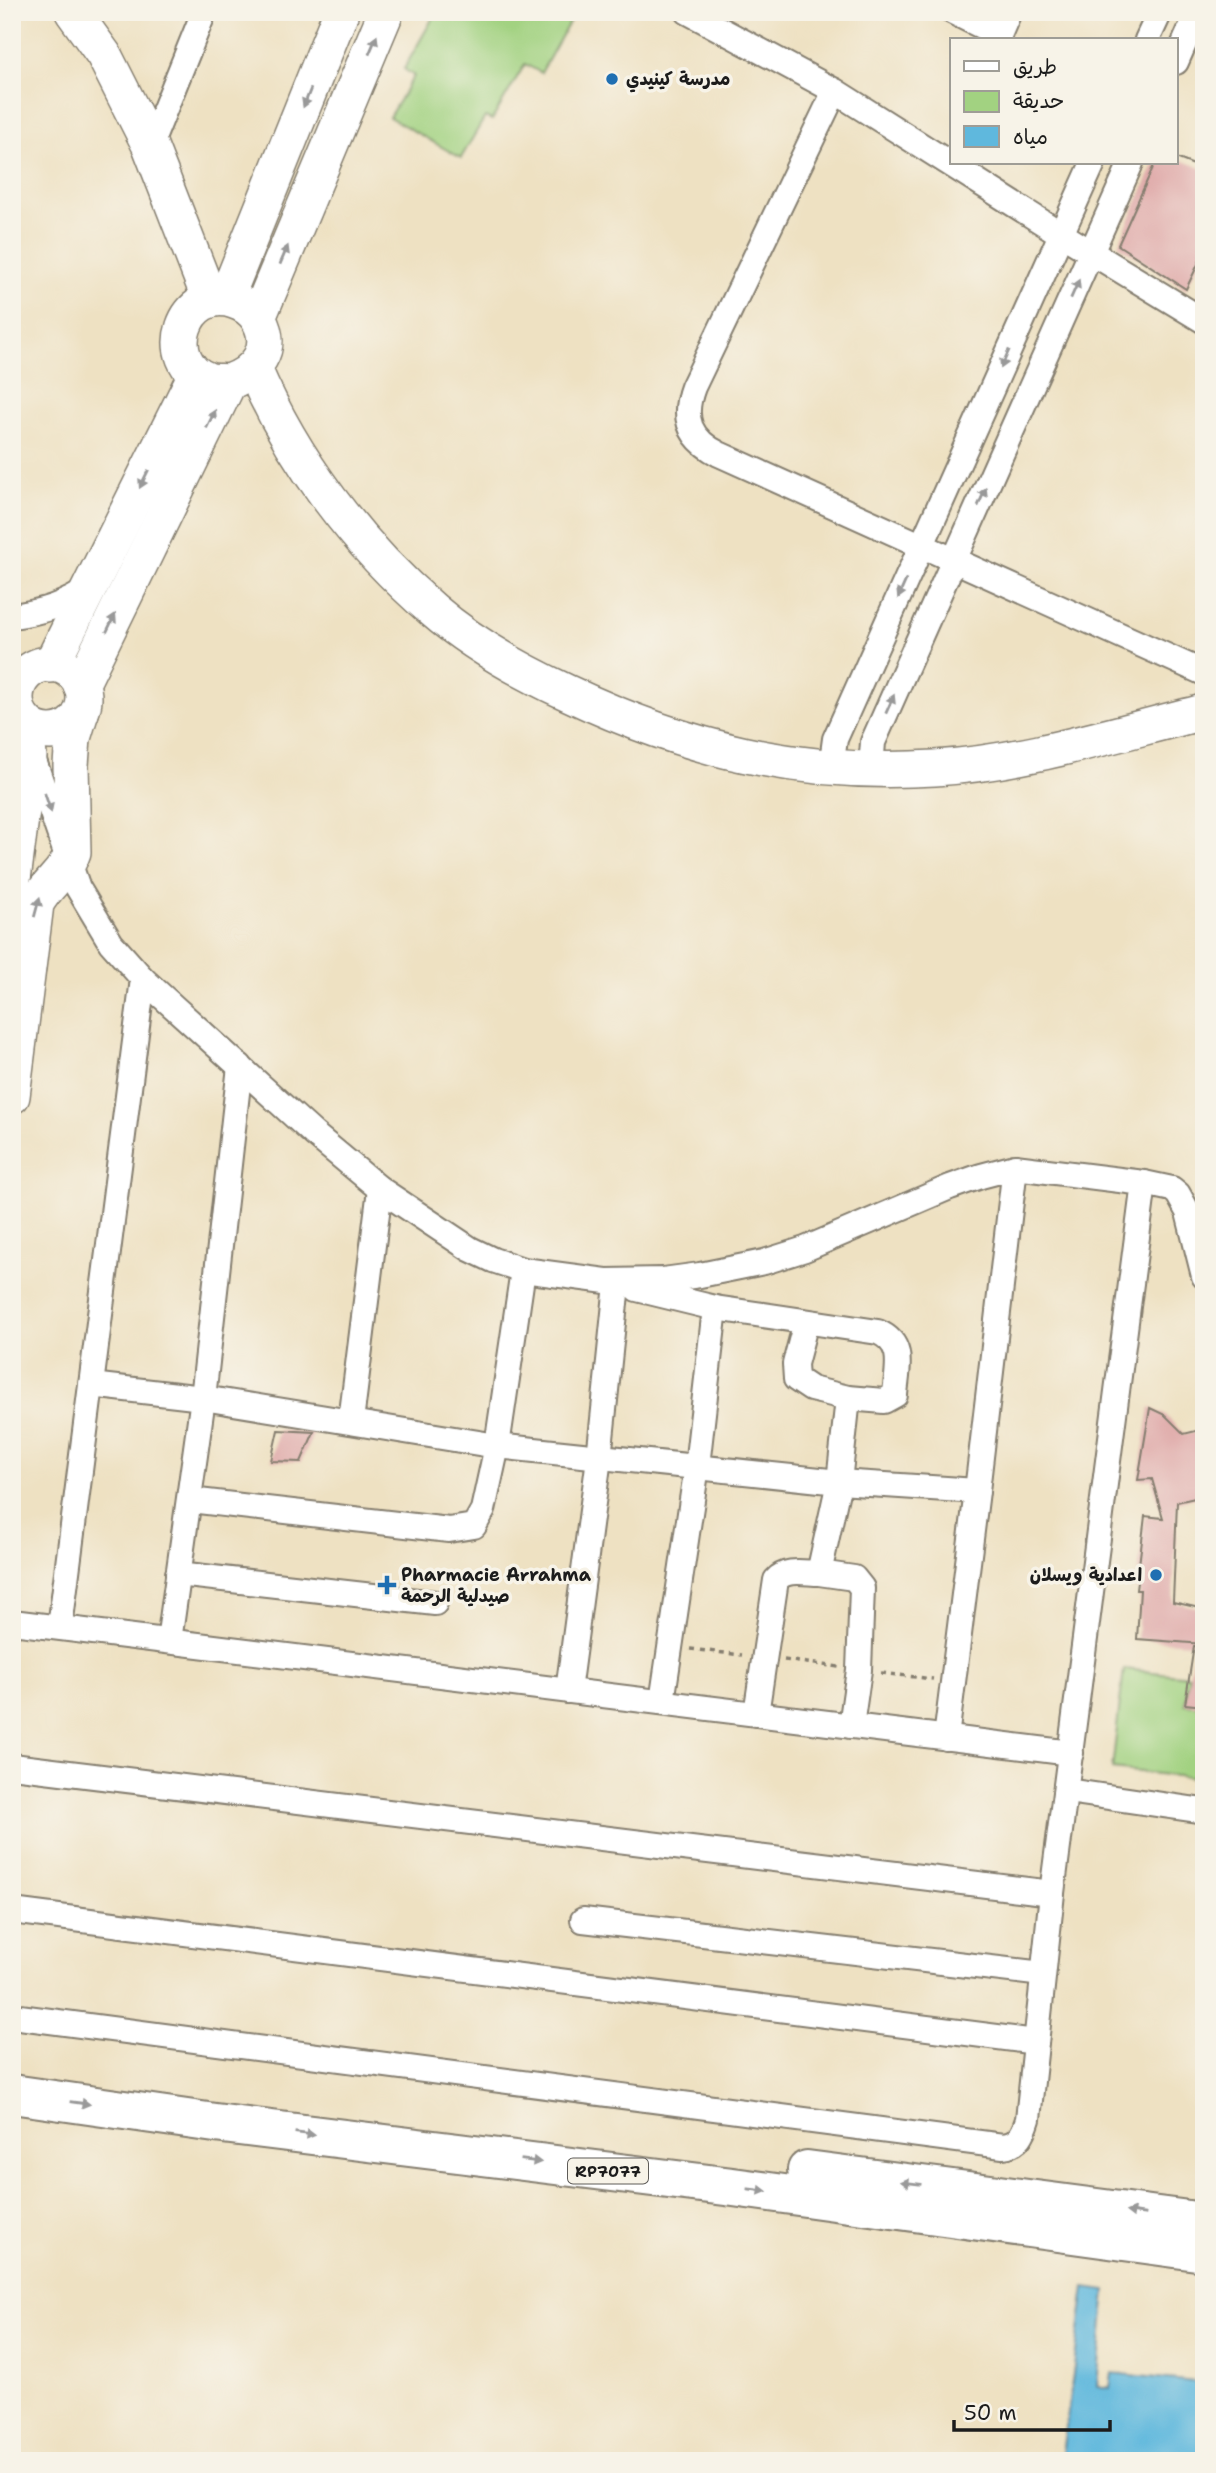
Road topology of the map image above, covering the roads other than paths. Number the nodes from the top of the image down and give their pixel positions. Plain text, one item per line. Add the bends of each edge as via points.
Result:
1 (73, 12) edge
2 (204, 12) edge
3 (341, 12) edge
4 (386, 12) edge
5 (688, 12) edge
6 (953, 12) edge
7 (1009, 12) edge
8 (1160, 12) edge
9 (1198, 12) edge
10 (723, 20) edge
11 (998, 38) edge
12 (1148, 38) edge
13 (1178, 57) edge
14 (835, 91) junction
15 (150, 146) junction
16 (950, 159) edge
17 (957, 164) edge
18 (1093, 164) edge
19 (1131, 164) edge
20 (1061, 234) junction
21 (1091, 253) junction
22 (218, 299) junction
23 (258, 317) junction
24 (1204, 321) edge
25 (226, 375) junction
26 (922, 545) junction
27 (954, 560) junction
28 (90, 587) junction
29 (12, 616) edge
30 (51, 665) junction
31 (1204, 673) edge
32 (16, 680) edge
33 (81, 698) junction
34 (1204, 712) edge
35 (23, 748) edge
36 (831, 768) junction
37 (872, 769) junction
38 (69, 865) junction
39 (12, 887) edge
40 (143, 979) junction
41 (15, 1049) edge
42 (240, 1066) junction
43 (12, 1096) edge
44 (1015, 1167) junction
45 (1144, 1183) junction
46 (380, 1189) junction
47 (523, 1270) junction
48 (1204, 1276) edge
49 (611, 1283) junction
50 (715, 1308) junction
51 (806, 1322) junction
52 (90, 1385) junction
53 (203, 1398) junction
54 (848, 1398) junction
55 (351, 1421) junction
56 (497, 1446) junction
57 (599, 1458) junction
58 (697, 1466) junction
59 (839, 1482) junction
60 (977, 1491) junction
61 (190, 1500) junction
62 (819, 1573) junction
63 (178, 1574) junction
64 (436, 1603) dead end
65 (12, 1622) edge
66 (60, 1628) junction
67 (169, 1641) junction
68 (568, 1691) junction
69 (662, 1702) junction
70 (756, 1714) junction
71 (851, 1726) junction
72 (946, 1738) junction
73 (1071, 1753) junction
74 (12, 1766) edge
75 (1067, 1791) junction
76 (1204, 1811) edge
77 (1052, 1893) junction
78 (12, 1911) edge
79 (583, 1920) dead end
80 (1043, 1974) junction
81 (12, 2016) edge
82 (1036, 2042) junction
83 (12, 2070) edge
84 (12, 2094) edge
85 (1204, 2222) edge
86 (1204, 2252) edge

1 - 15 street via 104,55
2 - 15 street
3 -> 22 street
23 -> 4 street
5 - 10 street
6 - 11 street
7 - 11 street
8 - 12 street
9 - 13 street
10 - 14 street
14 - 16 street
14 - 26 street via 692,387 690,427 696,439 713,451
15 - 22 street
17 - 20 street
18 - 20 street
19 - 21 street
20 - 21 street
20 -> 26 street
21 - 24 street
27 -> 21 street
22 - 23 street via 244,304
22 - 25 street via 188,316 180,342 186,361
23 - 25 street via 263,331 261,356
25 -> 28 street
33 -> 25 street
25 - 36 street via 283,429 347,520 390,570 434,611 484,647 618,717 682,740 757,758
26 - 27 street
26 -> 36 street via 835,739
27 - 31 street
37 -> 27 street via 873,742
28 - 29 street via 52,609
28 - 30 street
30 - 32 street
30 - 33 street via 69,670
32 - 35 street
33 - 35 street via 68,727 45,732 34,728
33 - 38 street via 73,738
34 - 37 street via 1004,758 937,768
35 -> 38 street
35 - 39 street
36 - 37 street
38 - 40 street via 99,925
41 -> 38 street via 36,904
40 - 42 street
40 - 52 street
41 - 43 street
42 - 46 street
42 - 53 street
44 - 45 street
44 - 49 street via 950,1187 805,1250 764,1262 663,1280
44 - 60 street
45 - 48 street via 1165,1186 1178,1194 1188,1212
45 - 73 street
46 - 47 street via 470,1249
46 - 55 street
47 - 49 street
47 - 56 street
49 - 50 street
49 - 57 street
50 - 51 street
50 - 58 street
51 - 54 street via 795,1364 796,1379 811,1389
51 - 54 street via 877,1332 897,1347 895,1395 884,1401
52 - 53 street
52 - 66 street
53 - 55 street
53 - 61 street
54 - 59 street
55 - 56 street
56 - 57 street
56 - 61 street via 481,1518 460,1530
57 - 58 street
57 - 68 street
58 - 59 street
58 - 69 street
59 - 60 street
59 - 62 street
60 - 72 street
61 - 63 street
62 - 70 street via 786,1572 774,1584
62 - 71 street via 860,1583 859,1670
63 - 64 street
63 - 67 street
65 - 66 street
66 - 67 street
67 - 68 street
68 - 69 street
69 - 70 street
70 - 71 street
71 - 72 street
72 - 73 street
73 - 75 street
74 - 77 street
75 - 76 street
75 - 77 street
77 - 80 street
78 - 82 street
79 - 80 street
80 - 82 street
81 - 82 street via 1003,2146 1014,2143 1028,2119
85 -> 83 main road, RP7077
84 -> 86 main road, RP7077

